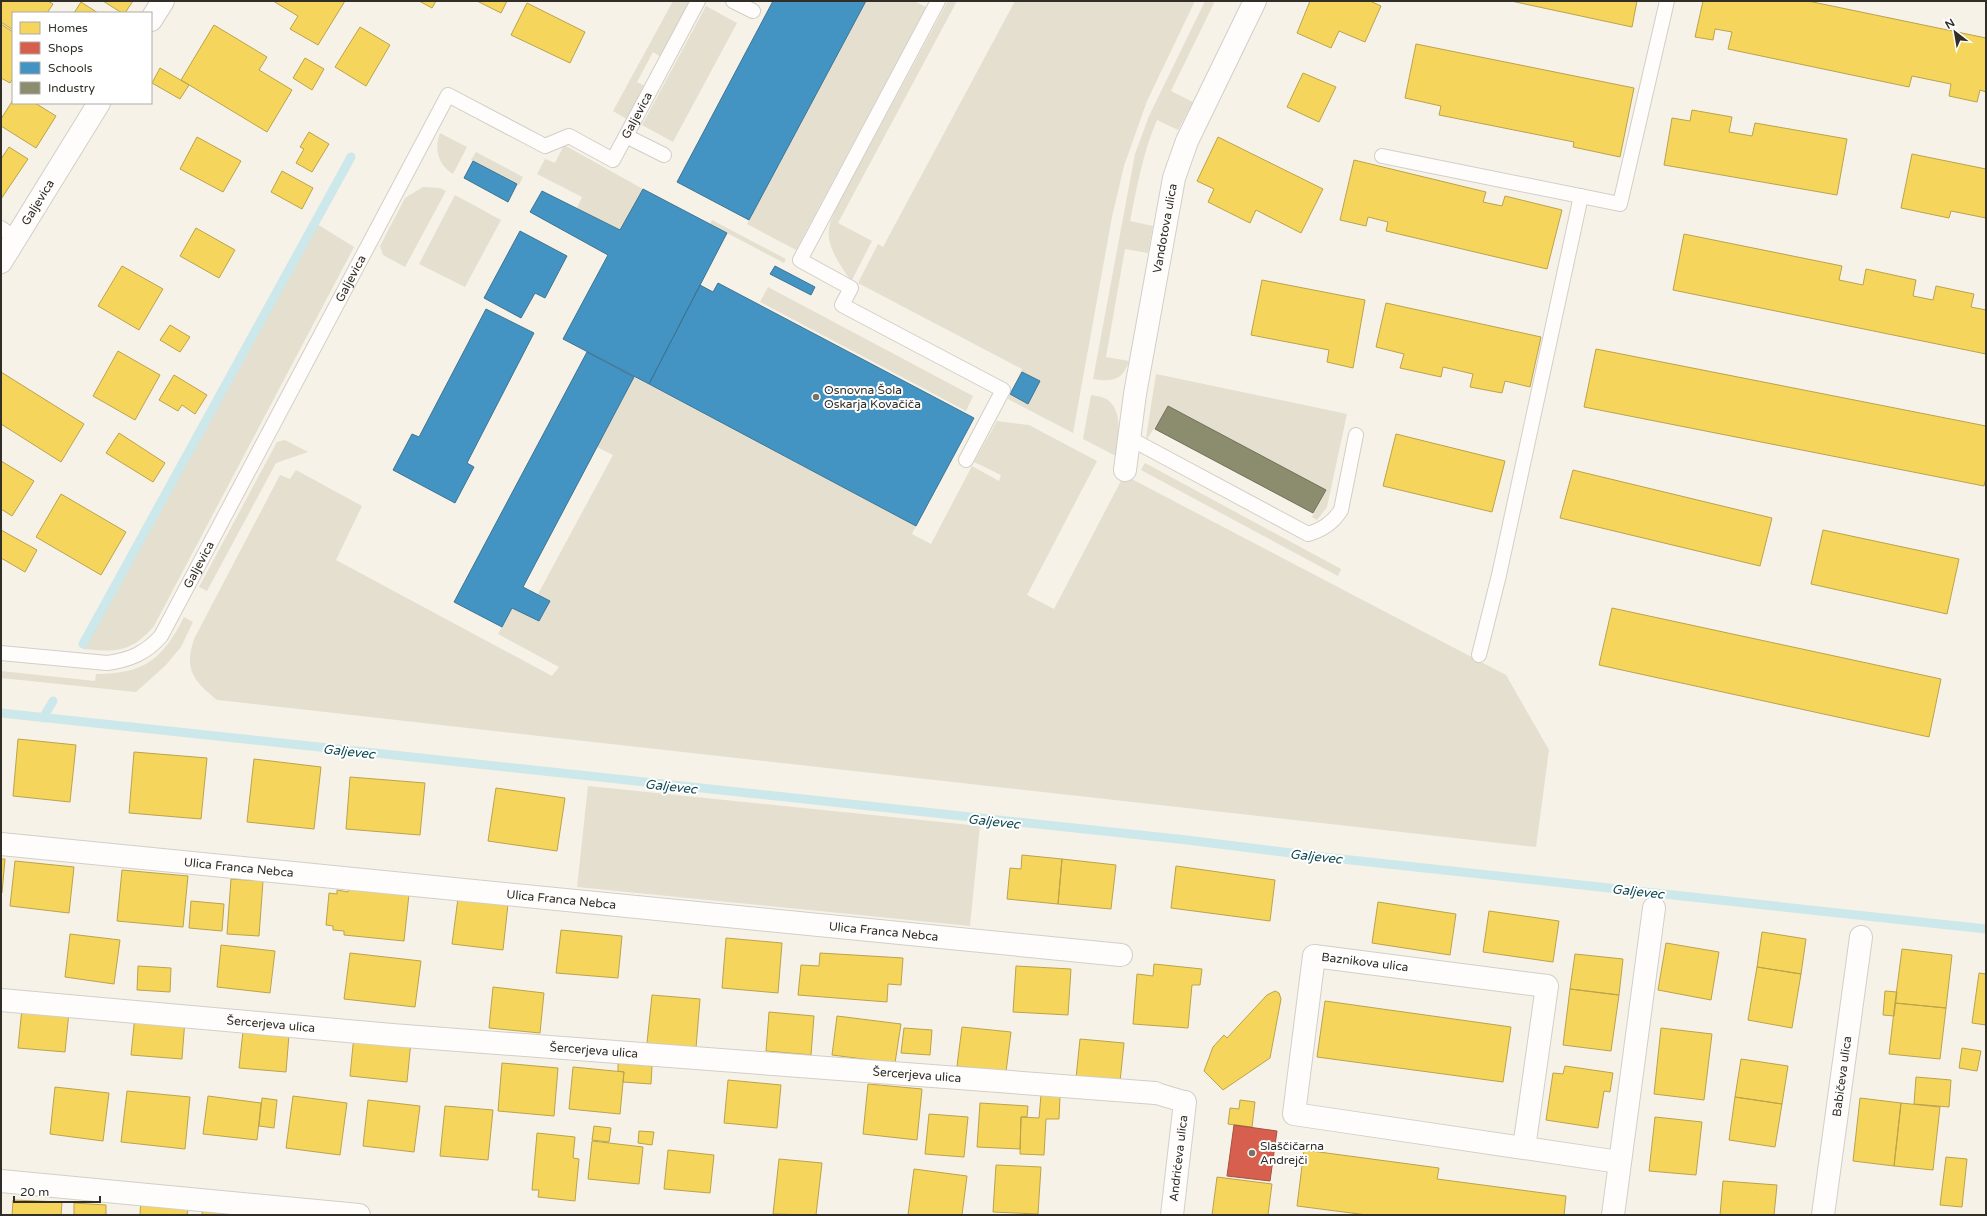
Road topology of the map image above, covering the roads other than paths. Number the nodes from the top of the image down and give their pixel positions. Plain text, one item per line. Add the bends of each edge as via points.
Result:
1 (163, 1) edge
2 (698, 1) edge
3 (733, 1) edge
4 (937, 1) edge
5 (1255, 1) edge
6 (1666, 1) edge
7 (753, 11) dead end
8 (152, 18) edge
9 (99, 104) edge
10 (626, 136) junction
11 (664, 155) dead end
12 (1382, 156) dead end
13 (1580, 196) junction
14 (8, 233) edge
15 (1, 262) edge
16 (1356, 435) dead end
17 (1129, 438) junction
18 (966, 460) dead end
19 (1125, 470) dead end
20 (1, 653) edge
21 (1479, 655) dead end
22 (1, 844) edge
23 (1654, 908) dead end
24 (1861, 937) dead end
25 (1122, 955) dead end
26 (1, 1000) edge
27 (1155, 1093) joint
28 (1185, 1102) joint
29 (1524, 1148) junction
30 (1619, 1162) junction
31 (1, 1181) edge
32 (359, 1215) edge
33 (1172, 1215) edge
34 (1612, 1215) edge
35 (1823, 1215) edge

1 - 8 street
2 - 10 lane, Galjevica
3 - 7 lane
4 - 18 lane via 800,260 851,288 842,305 1003,390
5 - 17 street, Vandotova ulica via 1187,141 1174,178
6 - 13 lane via 1620,204
9 - 14 street, Galjevica
10 - 11 lane
10 - 20 lane, Galjevica via 613,160 569,136 545,146 448,95 162,636 140,654 121,662 107,663
12 - 13 lane
13 - 21 lane via 1499,575
14 - 15 street, Galjevica
16 - 17 lane via 1341,510 1336,518 1321,530 1308,534
17 - 19 street, Vandotova ulica
22 - 25 street, Ulica Franca Nebca
23 - 30 street
24 - 35 street, Babičeva ulica
26 - 27 street, Šercerjeva ulica via 392,1035
27 - 28 street, Šercerjeva ulica
28 - 33 street, Andrićeva ulica
29 - 29 street, Baznikova ulica via 1294,1114 1314,956 1547,986
29 - 30 street, Baznikova ulica
30 - 34 street
31 - 32 street

